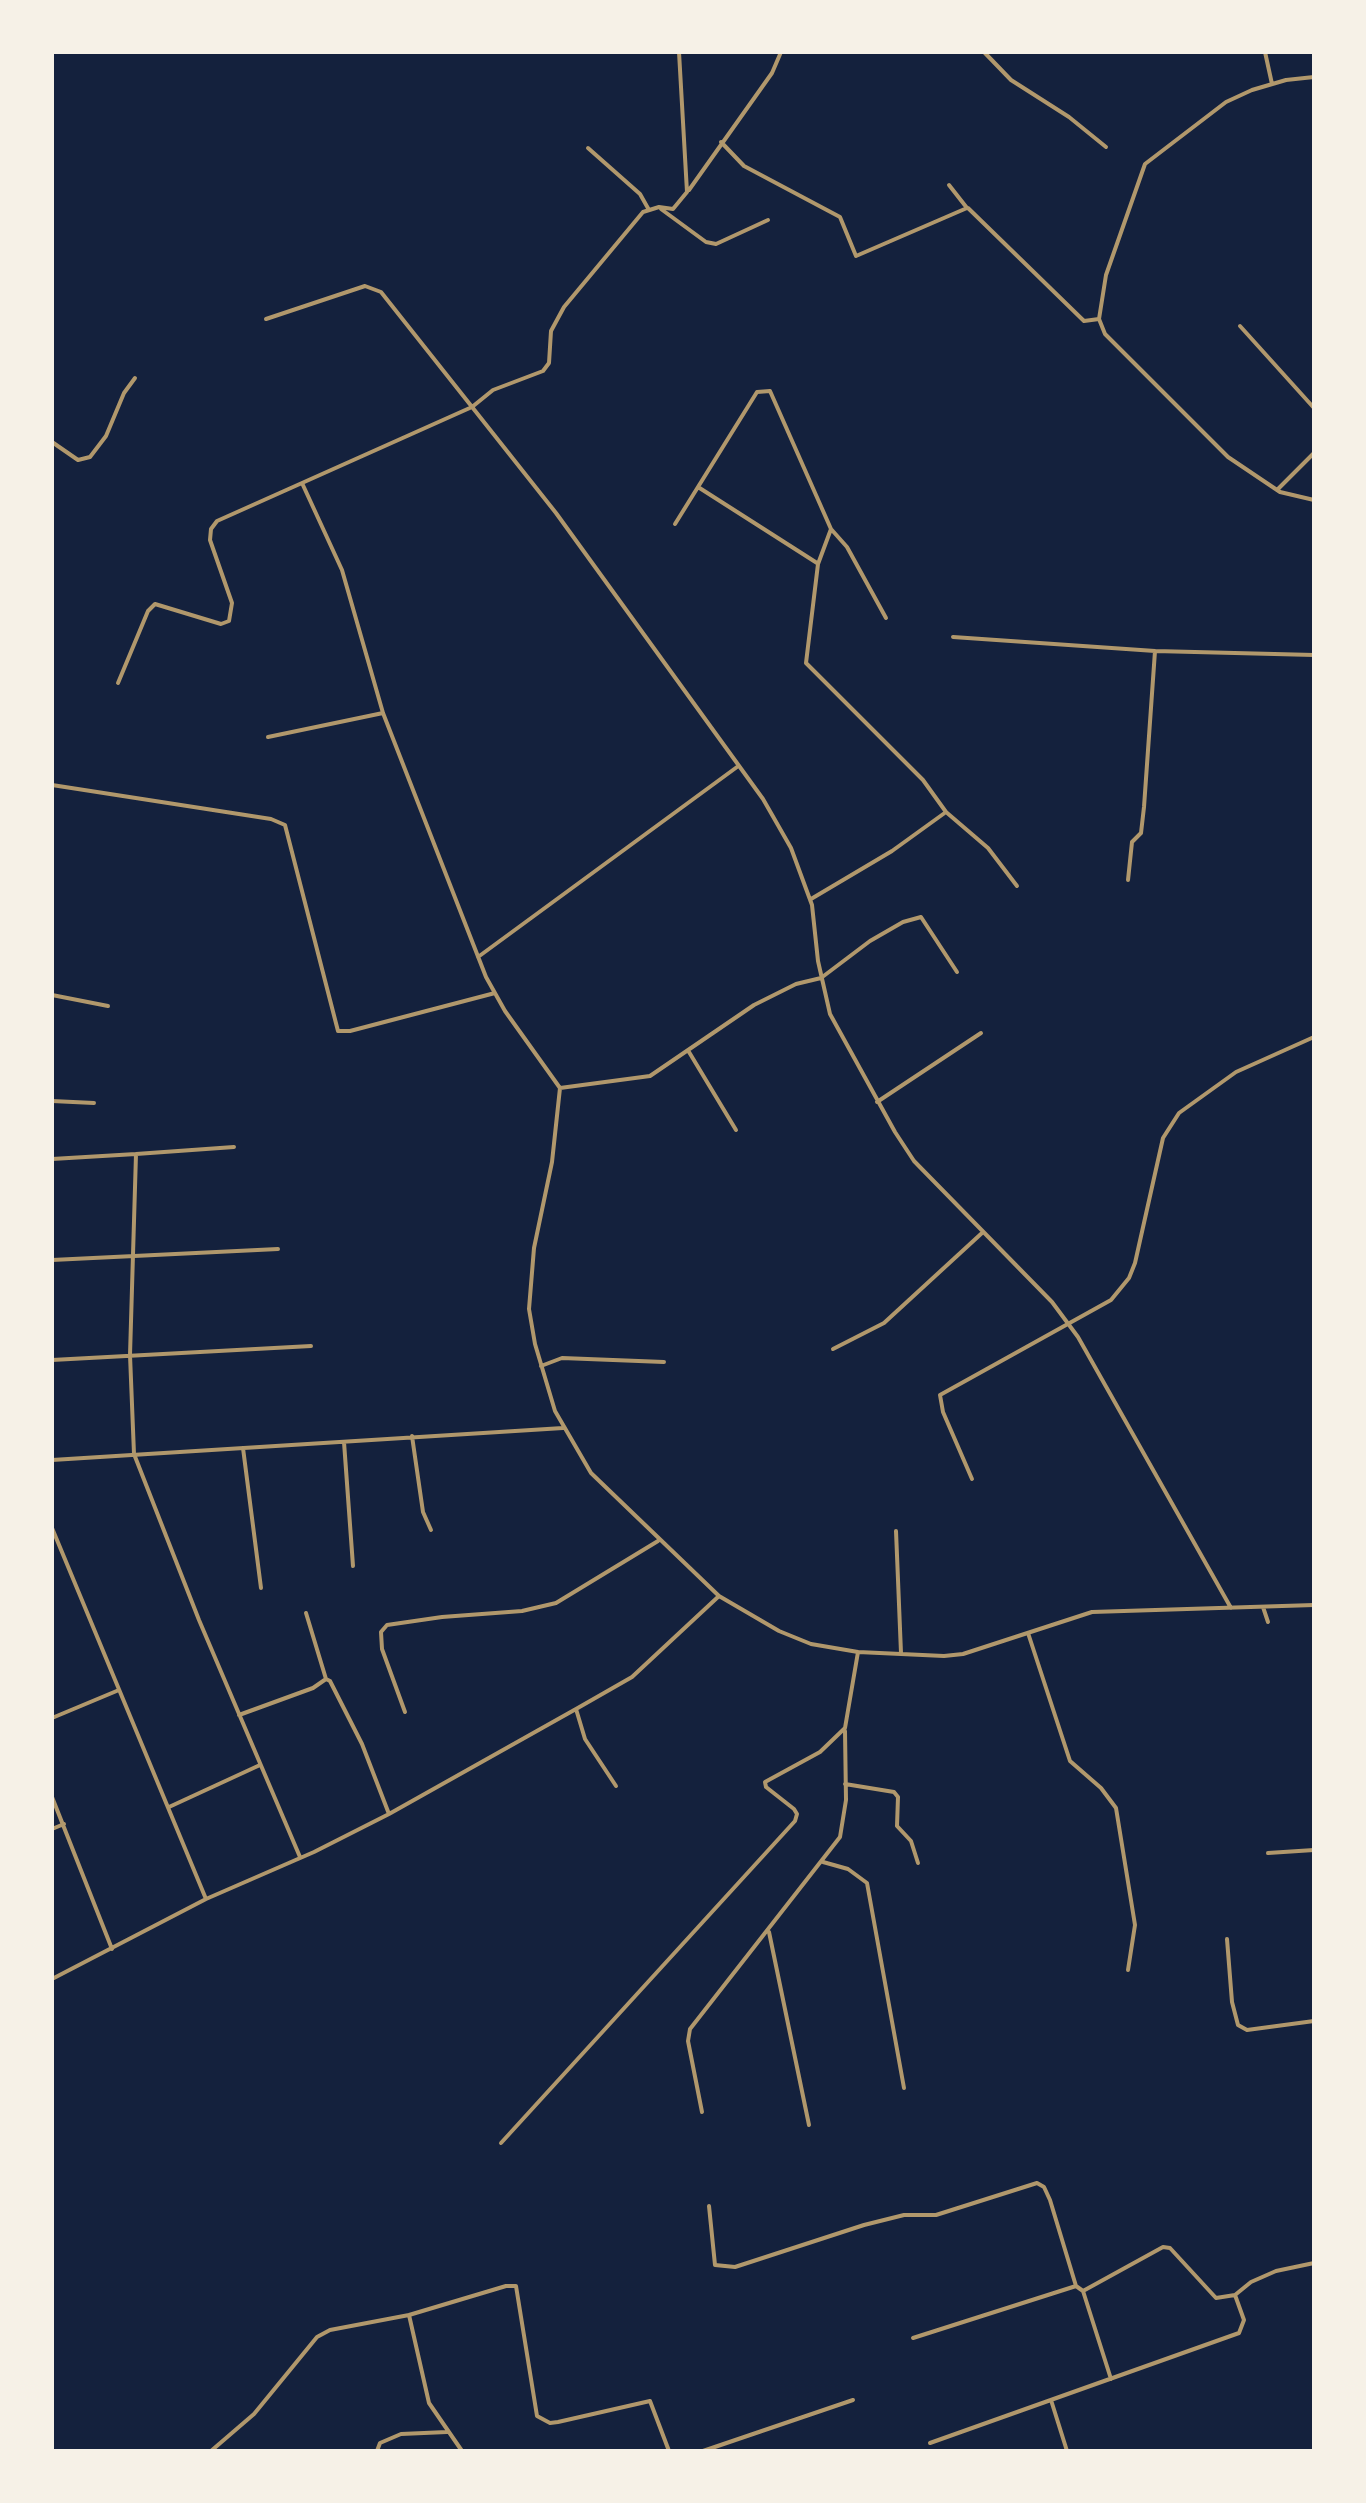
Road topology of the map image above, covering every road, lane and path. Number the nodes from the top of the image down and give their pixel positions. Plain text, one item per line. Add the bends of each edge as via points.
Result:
1 (679, 52) edge
2 (781, 52) edge
3 (984, 52) edge
4 (1265, 52) edge
5 (1314, 77) edge
6 (1272, 84) junction
7 (721, 142) junction
8 (1106, 147) dead end
9 (588, 148) dead end
10 (949, 185) dead end
11 (687, 192) junction
12 (659, 207) junction
13 (967, 208) junction
14 (649, 210) junction
15 (768, 220) dead end
16 (266, 319) dead end
17 (1099, 319) junction
18 (1240, 326) dead end
19 (135, 378) dead end
20 (472, 407) junction
21 (1314, 408) edge
22 (52, 442) edge
23 (1314, 453) edge
24 (302, 483) junction
25 (698, 487) junction
26 (1277, 490) junction
27 (1314, 500) edge
28 (675, 524) dead end
29 (831, 529) junction
30 (818, 564) junction
31 (886, 618) dead end
32 (953, 637) dead end
33 (1155, 651) junction
34 (1314, 655) edge
35 (118, 683) dead end
36 (383, 713) junction
37 (268, 737) dead end
38 (737, 767) junction
39 (52, 785) edge
40 (946, 812) junction
41 (1128, 880) dead end
42 (1017, 886) dead end
43 (811, 899) junction
44 (478, 957) junction
45 (957, 972) dead end
46 (821, 978) junction
47 (495, 993) junction
48 (52, 995) edge
49 (108, 1006) dead end
50 (981, 1033) dead end
51 (1314, 1037) edge
52 (689, 1052) junction
53 (560, 1088) junction
54 (52, 1101) edge
55 (877, 1102) junction
56 (94, 1103) dead end
57 (736, 1130) dead end
58 (234, 1147) dead end
59 (136, 1154) junction
60 (52, 1159) edge
61 (982, 1233) junction
62 (278, 1249) dead end
63 (132, 1255) junction
64 (52, 1260) edge
65 (1069, 1325) junction
66 (311, 1346) dead end
67 (833, 1349) dead end
68 (130, 1355) junction
69 (52, 1360) edge
70 (664, 1362) dead end
71 (541, 1366) junction
72 (563, 1428) junction
73 (412, 1436) junction
74 (344, 1442) junction
75 (243, 1448) junction
76 (134, 1454) junction
77 (52, 1460) edge
78 (972, 1479) dead end
79 (52, 1528) edge
80 (431, 1530) dead end
81 (896, 1531) dead end
82 (658, 1541) junction
83 (353, 1566) dead end
84 (261, 1588) dead end
85 (719, 1596) junction
86 (1314, 1605) edge
87 (1263, 1607) junction
88 (1231, 1608) junction
89 (306, 1613) dead end
90 (1268, 1622) dead end
91 (1028, 1632) junction
92 (858, 1652) junction
93 (901, 1653) junction
94 (326, 1679) junction
95 (119, 1690) junction
96 (576, 1709) junction
97 (405, 1712) dead end
98 (239, 1715) junction
99 (52, 1718) edge
100 (845, 1728) junction
101 (260, 1765) junction
102 (845, 1784) junction
103 (616, 1786) dead end
104 (52, 1797) edge
105 (169, 1807) junction
106 (389, 1814) junction
107 (64, 1824) junction
108 (52, 1829) edge
109 (1314, 1850) edge
110 (1268, 1853) dead end
111 (300, 1857) junction
112 (823, 1862) junction
113 (918, 1863) dead end
114 (206, 1899) junction
115 (769, 1930) junction
116 (1227, 1939) dead end
117 (112, 1949) junction
118 (1128, 1970) dead end
119 (52, 1979) edge
120 (1314, 2021) edge
121 (904, 2088) dead end
122 (702, 2112) dead end
123 (809, 2125) dead end
124 (501, 2143) dead end
125 (709, 2206) dead end
126 (1314, 2263) edge
127 (1076, 2286) junction
128 (1083, 2291) junction
129 (1235, 2295) junction
130 (409, 2315) junction
131 (913, 2338) dead end
132 (1111, 2379) junction
133 (853, 2400) dead end
134 (1051, 2400) junction
135 (448, 2432) junction
136 (930, 2443) dead end
137 (211, 2451) edge
138 (377, 2451) edge
139 (462, 2451) edge
140 (669, 2451) edge
141 (703, 2451) edge
142 (1067, 2451) edge

1 - 11 street
2 - 7 street via 772,73
3 - 8 street via 1011,80
4 - 6 street
5 - 6 street
6 - 17 street via 1226,102 1145,164 1106,275
7 - 11 street
7 - 13 street via 744,166 840,217 856,256
9 - 14 street via 640,194
10 - 13 street
11 - 12 street via 673,209
12 - 14 street
12 - 15 street via 716,244
13 - 17 street via 1084,321
14 - 20 street via 564,307 551,331 549,363 543,371 493,390
16 - 20 street via 374,287
17 - 26 street via 1105,334 1218,447
18 - 21 street
19 - 22 street via 90,457 78,460
20 - 24 street
20 - 38 street via 556,513
23 - 26 street
24 - 35 street via 217,521 211,529 232,603 229,621 221,624 155,604
24 - 36 street via 342,570
25 - 28 street
25 - 29 street via 757,392 764,389 770,391
25 - 30 street
26 - 27 street
29 - 30 street
29 - 31 street via 847,547
30 - 40 street via 806,663 923,780
32 - 33 street
33 - 34 street
33 - 41 street via 1141,833 1132,842
36 - 37 street
36 - 44 street
38 - 43 street via 791,848
38 - 44 street
39 - 47 street via 285,825 338,1031
40 - 42 street via 988,848
40 - 43 street
43 - 46 street
44 - 47 street
45 - 46 street via 921,917 870,941
46 - 52 street via 754,1005
46 - 55 street via 830,1014
47 - 53 street
48 - 49 street
50 - 55 street
51 - 65 street via 1236,1072 1179,1113 1163,1138 1129,1278 1111,1300
52 - 53 street via 650,1076
52 - 57 street
53 - 71 street via 529,1283
54 - 56 street
55 - 61 street via 914,1161
58 - 59 street
59 - 60 street
59 - 63 street
61 - 65 street
61 - 67 street via 884,1323
62 - 63 street
63 - 64 street
63 - 68 street
65 - 78 street via 940,1395
65 - 88 street
66 - 68 street
68 - 69 street
68 - 76 street
70 - 71 street via 562,1358
71 - 72 street
72 - 73 street
72 - 82 street via 591,1473
73 - 74 street
73 - 80 street via 423,1512
74 - 75 street
74 - 83 street
75 - 76 street
75 - 84 street
76 - 77 street
76 - 98 street
79 - 95 street
81 - 93 street
82 - 85 street
82 - 97 street via 548,1605 387,1625 381,1632 382,1649
85 - 92 street via 811,1644
85 - 96 street via 632,1677
86 - 87 street
87 - 88 street
87 - 90 street
88 - 91 street via 1101,1610
89 - 94 street
91 - 93 street via 963,1654
91 - 118 street via 1070,1761 1116,1808 1135,1925
92 - 93 street
92 - 100 street
94 - 98 street
94 - 106 street via 362,1744
95 - 99 street
95 - 105 street
96 - 103 street via 585,1739
96 - 106 street
98 - 101 street
100 - 102 street
100 - 124 street via 820,1752 768,1777 766,1787 794,1809 795,1821
101 - 105 street
101 - 111 street
102 - 112 street via 840,1837
102 - 113 street via 894,1792 897,1826 911,1841
104 - 107 street
105 - 114 street
106 - 111 street
107 - 108 street
107 - 117 street
109 - 110 street
111 - 114 street
112 - 115 street
112 - 121 street via 848,1869 867,1883
114 - 117 street
115 - 122 street via 690,2029
115 - 123 street
116 - 120 street via 1238,2025 1247,2030
117 - 119 street
125 - 127 street via 715,2265 724,2268 904,2215 936,2215 1037,2183 1050,2200
126 - 129 street via 1276,2271
127 - 128 street
127 - 131 street
128 - 129 street via 1163,2247 1170,2248 1216,2298
128 - 132 street
129 - 132 street via 1244,2320 1239,2333
130 - 135 street via 429,2403
130 - 137 street via 317,2337 254,2414
130 - 140 street via 516,2286 537,2416 558,2422 650,2401
132 - 134 street
133 - 141 street
134 - 136 street
134 - 142 street
135 - 138 street via 401,2434 380,2443
135 - 139 street

